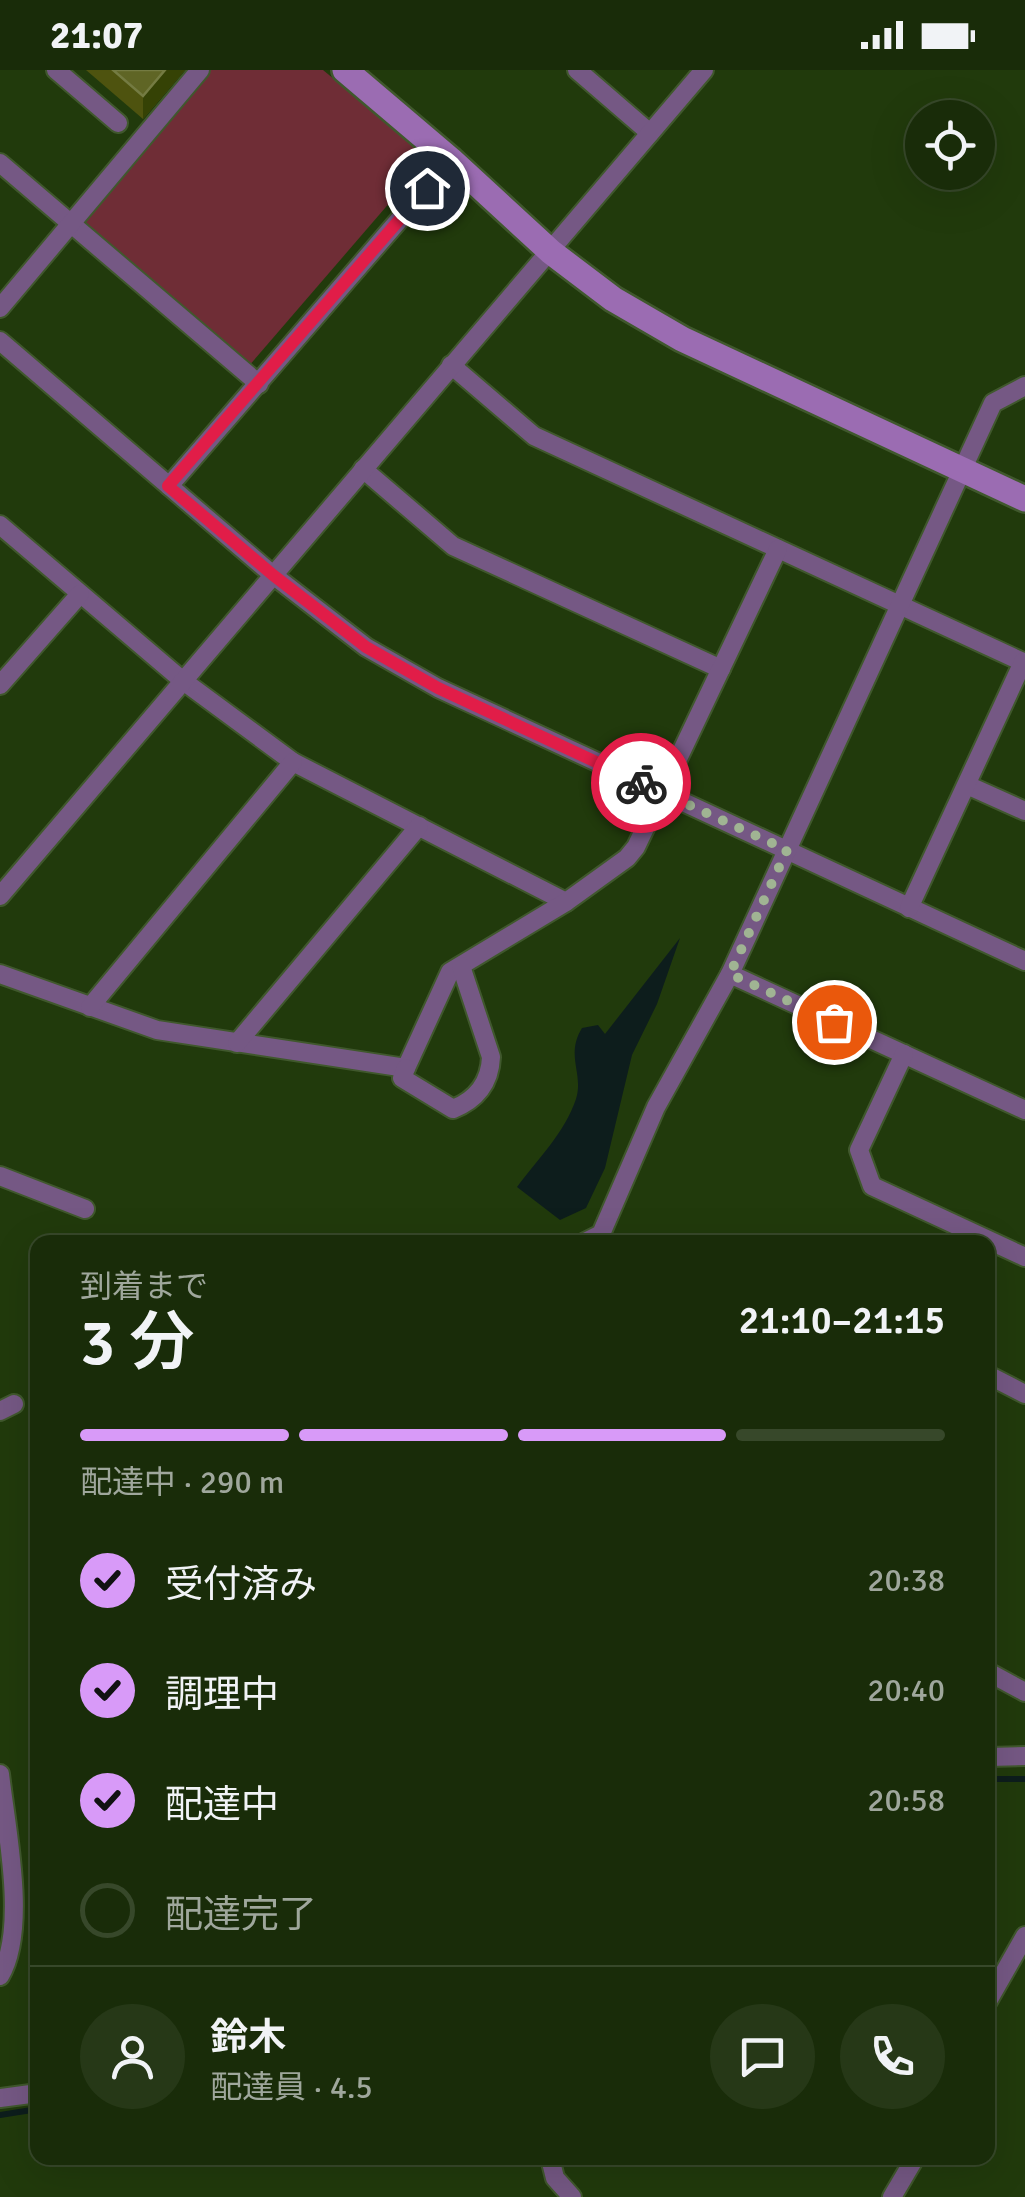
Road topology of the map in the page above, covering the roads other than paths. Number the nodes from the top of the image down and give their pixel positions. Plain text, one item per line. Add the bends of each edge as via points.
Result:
1 (56, 70) edge
2 (200, 70) edge
3 (345, 70) edge
4 (577, 70) edge
5 (704, 70) edge
6 (118, 123) dead end
7 (650, 133) junction
8 (451, 160) junction
9 (0, 162) edge
10 (71, 226) junction
11 (551, 252) junction
12 (0, 308) edge
13 (0, 341) edge
14 (451, 366) junction
15 (258, 384) junction
16 (1025, 386) edge
17 (962, 469) junction
18 (364, 470) junction
19 (168, 486) junction
20 (1025, 498) edge
21 (0, 525) edge
22 (778, 549) junction
23 (273, 575) junction
24 (80, 594) junction
25 (900, 604) junction
26 (1024, 663) edge
27 (721, 669) junction
28 (182, 680) junction
29 (0, 685) edge
30 (294, 762) junction
31 (967, 785) junction
32 (663, 793) junction
33 (1025, 811) edge
34 (419, 826) junction
35 (787, 850) junction
36 (3, 888) edge
37 (566, 902) junction
38 (909, 908) junction
39 (1025, 961) edge
40 (461, 966) junction
41 (0, 974) edge
42 (730, 974) junction
43 (90, 1007) junction
44 (237, 1042) junction
45 (904, 1054) junction
46 (406, 1068) junction
47 (1025, 1110) edge
48 (4, 1177) edge
49 (0, 1200) edge
50 (85, 1209) dead end
51 (599, 1235) edge
52 (978, 1235) edge
53 (995, 1243) edge
54 (1025, 1257) edge
55 (995, 1379) edge
56 (1025, 1394) edge
57 (995, 1676) edge
58 (1025, 1692) edge
59 (1025, 1756) edge
60 (995, 1757) edge
61 (0, 1774) edge
62 (5, 1872) edge
63 (1025, 1936) edge
64 (0, 1976) edge
65 (995, 1989) edge
66 (30, 2094) edge
67 (0, 2098) edge
68 (552, 2165) edge
69 (910, 2165) edge
70 (572, 2197) edge
71 (892, 2197) edge

1 - 6 street
2 - 10 street
3 - 8 street
4 - 7 street
5 - 7 street
7 - 11 street
8 - 11 street
8 - 15 street
9 - 10 street
10 - 12 street
10 - 15 street
11 - 14 street
11 - 17 street via 613,299 682,338
13 - 19 street
14 - 18 street
14 - 22 street via 534,436
15 - 19 street
16 - 17 street via 993,403
17 - 20 street
17 - 25 street
18 - 23 street
18 - 27 street via 454,546
19 - 23 street
21 - 24 street
22 - 25 street
22 - 27 street
23 - 28 street
23 - 32 street via 386,660
24 - 28 street
24 - 29 street
25 - 26 street
25 - 35 street
26 - 31 street
27 - 32 street
28 - 30 street
28 - 36 street
30 - 34 street
30 - 43 street
31 - 33 street
31 - 38 street
32 - 35 street
32 - 37 street via 627,858
34 - 37 street
34 - 44 street
35 - 38 street
35 - 42 street
37 - 40 street
38 - 39 street
40 - 46 street via 450,972
40 - 46 street via 490,1071 472,1101 453,1109 402,1078
41 - 43 street
42 - 45 street
42 - 51 street via 656,1107
43 - 44 street via 157,1030
44 - 46 street
45 - 47 street
45 - 52 street via 860,1150 872,1186
48 - 49 street
48 - 50 street
53 - 54 street
55 - 56 street
57 - 58 street
59 - 60 street
61 - 62 street
62 - 64 street via 13,1902 10,1959
63 - 65 street
66 - 67 street
68 - 70 street
69 - 71 street

